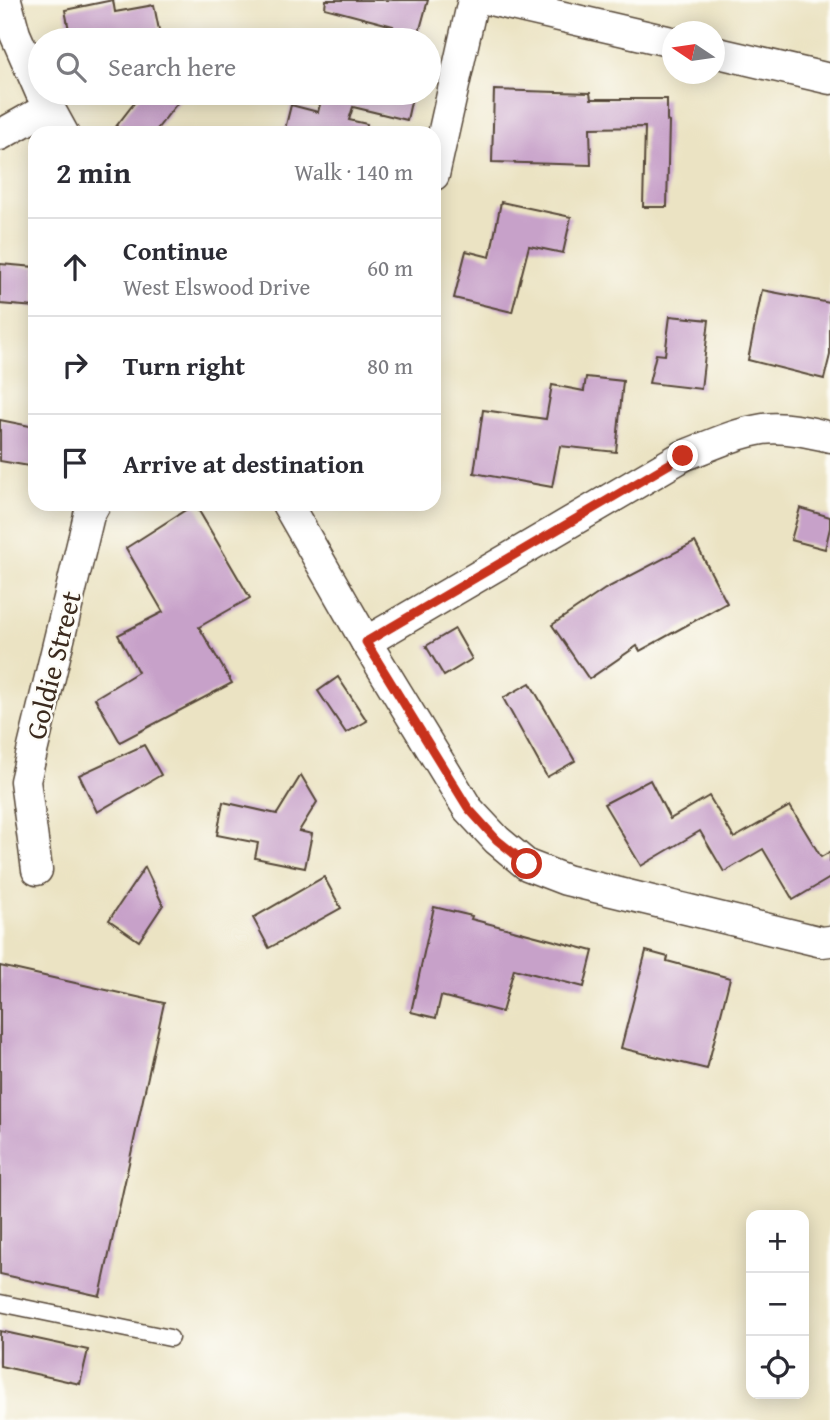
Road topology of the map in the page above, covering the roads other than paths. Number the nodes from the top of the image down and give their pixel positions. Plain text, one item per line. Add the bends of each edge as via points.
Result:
1 (3, 0) edge
2 (473, 0) edge
3 (490, 0) edge
4 (662, 39) edge
5 (725, 54) edge
6 (28, 62) edge
7 (830, 79) edge
8 (48, 106) edge
9 (0, 135) edge
10 (441, 144) edge
11 (830, 437) edge
12 (92, 511) edge
13 (291, 511) edge
14 (366, 642) junction
15 (37, 870) dead end
16 (830, 941) edge
17 (0, 1303) edge
18 (170, 1338) dead end

1 - 6 street
2 - 10 street
3 - 4 street
5 - 7 street
8 - 9 street
11 - 14 street via 765,429 683,456
12 - 15 street, Goldie Street via 25,782
13 - 14 street
14 - 16 street via 468,808 527,864 566,880
17 - 18 lane

